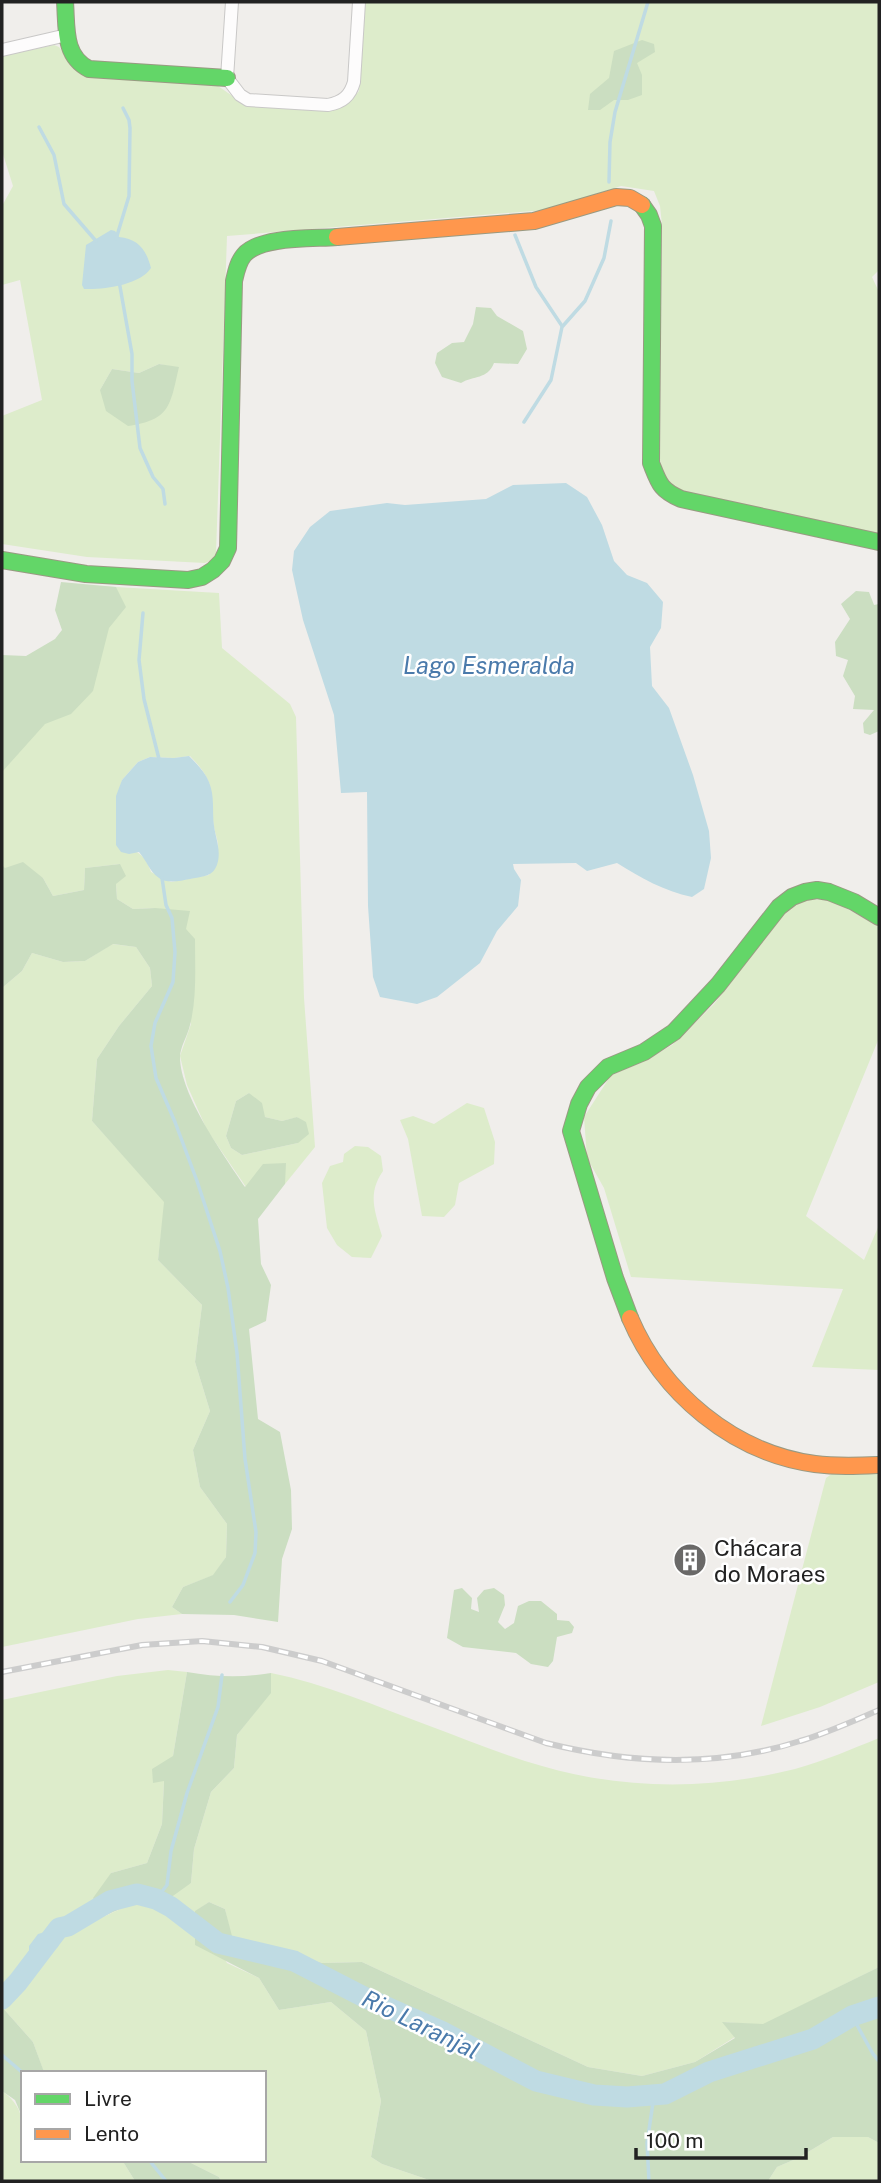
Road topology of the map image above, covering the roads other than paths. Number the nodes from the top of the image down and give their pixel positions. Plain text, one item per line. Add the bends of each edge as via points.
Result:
1 (65, 2) edge
2 (232, 2) edge
3 (359, 2) edge
4 (67, 35) junction
5 (2, 50) edge
6 (227, 78) junction
7 (879, 542) edge
8 (2, 561) edge
9 (879, 918) edge
10 (879, 1465) edge

1 - 4 street
2 - 6 street
3 - 6 street via 355,82 339,103 248,100
4 - 5 street
4 - 6 street via 71,55 93,71
7 - 8 street via 699,505 667,493 661,486 652,463 653,226 642,204 625,197 534,221 254,246 244,252 234,281 229,548 224,560 203,578 188,580 86,574
9 - 10 street via 826,891 789,898 679,1027 655,1046 595,1078 580,1102 571,1131 626,1309 649,1356 683,1398 724,1431 773,1454 825,1466

